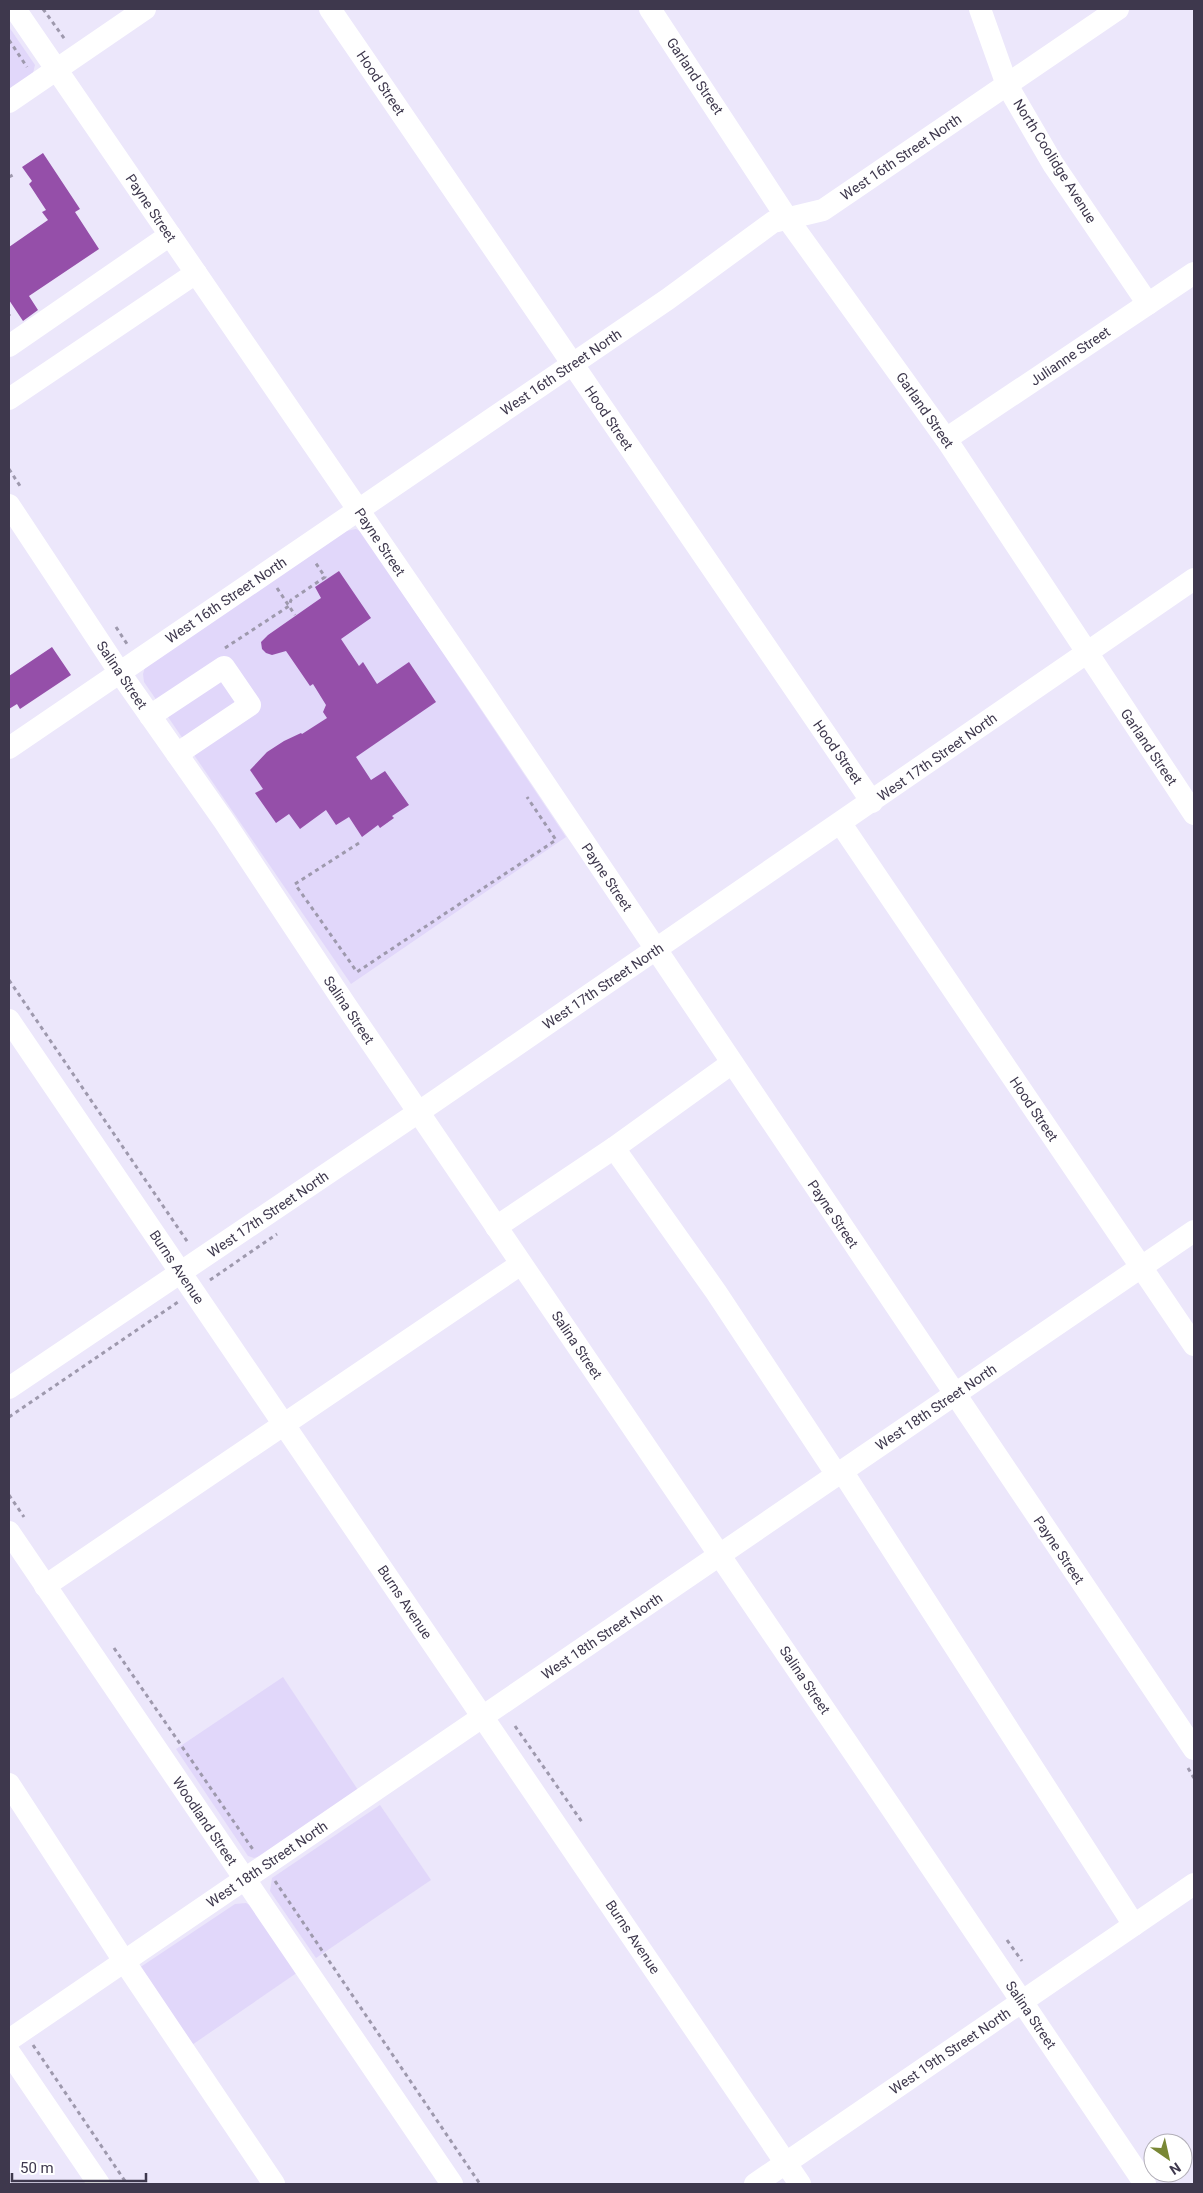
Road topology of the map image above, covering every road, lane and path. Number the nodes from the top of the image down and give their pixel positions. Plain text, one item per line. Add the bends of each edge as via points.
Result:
1 (15, 9) edge
2 (145, 9) edge
3 (330, 9) edge
4 (650, 9) edge
5 (980, 9) edge
6 (1118, 9) edge
7 (57, 70) junction
8 (1007, 85) junction
9 (9, 102) edge
10 (15, 174) dead end
11 (9, 178) edge
12 (787, 218) junction
13 (170, 235) junction
14 (196, 273) junction
15 (1194, 273) edge
16 (1148, 304) junction
17 (9, 346) edge
18 (572, 364) junction
19 (9, 399) edge
20 (946, 439) junction
21 (9, 506) edge
22 (358, 510) junction
23 (311, 556) dead end
24 (1194, 579) edge
25 (272, 582) dead end
26 (288, 606) junction
27 (294, 615) dead end
28 (225, 649) dead end
29 (1087, 653) junction
30 (120, 673) junction
31 (150, 716) junction
32 (9, 748) edge
33 (177, 754) junction
34 (523, 791) dead end
35 (872, 802) junction
36 (1194, 814) edge
37 (841, 824) junction
38 (359, 843) dead end
39 (656, 950) junction
40 (9, 980) edge
41 (9, 1020) edge
42 (732, 1063) junction
43 (418, 1112) junction
44 (614, 1148) junction
45 (496, 1227) junction
46 (1194, 1231) edge
47 (197, 1239) dead end
48 (521, 1264) junction
49 (1142, 1267) junction
50 (182, 1273) junction
51 (1194, 1345) edge
52 (9, 1388) edge
53 (955, 1395) junction
54 (284, 1424) junction
55 (840, 1473) junction
56 (9, 1495) edge
57 (17, 1525) edge
58 (719, 1555) junction
59 (45, 1586) junction
60 (114, 1647) dead end
61 (483, 1716) junction
62 (1194, 1749) edge
63 (9, 1784) edge
64 (264, 1866) junction
65 (245, 1879) junction
66 (1194, 1884) edge
67 (1134, 1925) junction
68 (124, 1961) junction
69 (1022, 2001) junction
70 (16, 2035) edge
71 (9, 2052) edge
72 (786, 2163) junction
73 (99, 2184) edge
74 (127, 2184) edge
75 (274, 2184) edge
76 (452, 2184) edge
77 (480, 2184) edge
78 (755, 2184) edge
79 (800, 2184) edge
80 (1145, 2184) edge

1 - 7 street, Payne Street
2 - 7 street
3 - 18 street, Hood Street
4 - 12 street, Garland Street
5 - 8 street, North Coolidge Avenue
6 - 8 street, West 16th Street North
7 - 9 street
7 - 13 street, Payne Street
8 - 12 street, West 16th Street North via 823,210
8 - 16 street, North Coolidge Avenue via 1053,164
10 - 11 path
12 - 18 street, West 16th Street North via 773,222
12 - 20 street, Garland Street
13 - 14 street, Payne Street
13 - 17 street
14 - 19 street
14 - 22 street, Payne Street
15 - 16 street, Julianne Street
16 - 20 street, Julianne Street
18 - 22 street, West 16th Street North
18 - 35 street, Hood Street
20 - 29 street, Garland Street
21 - 30 street, Salina Street
22 - 30 street, West 16th Street North
22 - 39 street, Payne Street
23 - 26 path via 325,577 291,600
24 - 29 street, West 17th Street North
25 - 26 path
26 - 27 path
26 - 28 path
29 - 35 street, West 17th Street North
29 - 36 street, Garland Street
30 - 31 street, Salina Street
30 - 32 street, West 16th Street North
31 - 33 street, Salina Street
31 - 33 street via 224,667 250,705
33 - 43 street, Salina Street
34 - 38 path via 556,840 357,972 295,884
35 - 37 street, West 17th Street North
37 - 39 street, West 17th Street North
37 - 49 street, Hood Street
39 - 42 street, Payne Street
39 - 43 street, West 17th Street North
40 - 47 path via 189,1245
41 - 50 street, Burns Avenue
42 - 44 street
42 - 53 street, Payne Street
43 - 45 street, Salina Street
43 - 50 street, West 17th Street North
44 - 45 street
44 - 55 street
45 - 48 street, Salina Street
46 - 49 street, West 18th Street North
48 - 54 street
48 - 58 street, Salina Street
49 - 51 street, Hood Street
49 - 53 street, West 18th Street North
50 - 52 street, West 17th Street North
50 - 54 street, Burns Avenue
53 - 55 street, West 18th Street North
53 - 62 street, Payne Street
54 - 59 street
54 - 61 street, Burns Avenue
55 - 58 street, West 18th Street North
55 - 67 street
56 - 57 path
57 - 59 street, Woodland Street
58 - 61 street, West 18th Street North
58 - 69 street, Salina Street
59 - 65 street, Woodland Street
60 - 64 path
61 - 64 street, West 18th Street North
61 - 72 street, Burns Avenue
63 - 68 street
64 - 65 street, West 18th Street North
64 - 77 path
65 - 68 street, West 18th Street North
65 - 76 street, Woodland Street
66 - 67 street, West 19th Street North
67 - 69 street, West 19th Street North
68 - 70 street, West 18th Street North
68 - 75 street
69 - 72 street, West 19th Street North
69 - 80 street, Salina Street
70 - 74 path
71 - 73 street
72 - 78 street, West 19th Street North
72 - 79 street, Burns Avenue

